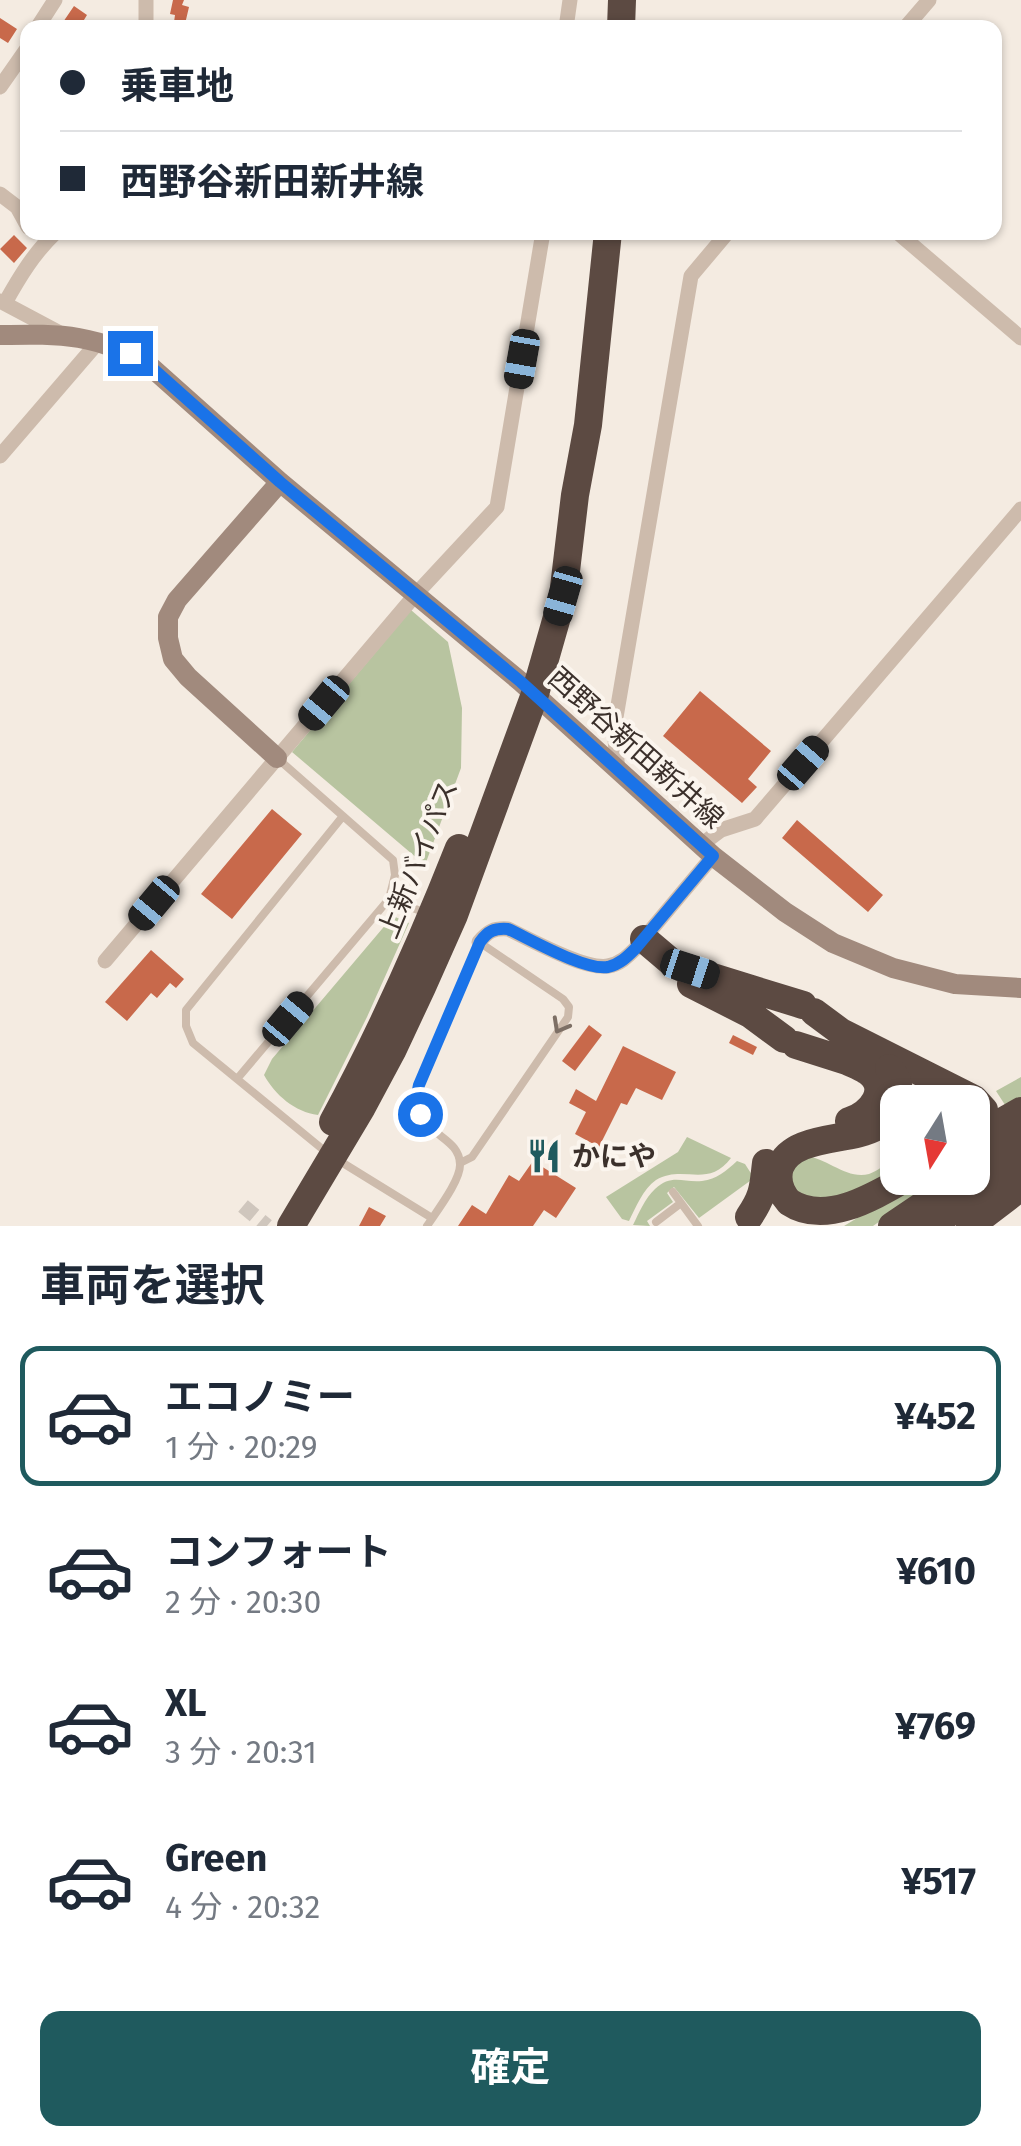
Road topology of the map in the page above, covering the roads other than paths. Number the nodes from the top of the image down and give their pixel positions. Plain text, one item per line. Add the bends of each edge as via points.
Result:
1 (929, 0) edge
2 (912, 20) edge
3 (20, 58) edge
4 (0, 87) edge
5 (0, 194) edge
6 (20, 212) edge
7 (32, 240) edge
8 (542, 240) edge
9 (607, 240) edge
10 (721, 240) edge
11 (906, 240) edge
12 (3, 302) edge
13 (62, 334) junction
14 (0, 335) edge
15 (1021, 338) edge
16 (98, 341) junction
17 (0, 456) edge
18 (280, 482) junction
19 (1021, 509) edge
20 (416, 594) junction
21 (528, 688) junction
22 (277, 758) junction
23 (618, 771) junction
24 (343, 816) junction
25 (707, 850) junction
26 (388, 899) junction
27 (432, 915) junction
28 (480, 942) junction
29 (640, 944) junction
30 (105, 961) dead end
31 (1020, 991) edge
32 (808, 1028) junction
33 (237, 1079) junction
34 (898, 1085) edge
35 (923, 1085) edge
36 (941, 1085) edge
37 (1021, 1111) edge
38 (880, 1124) edge
39 (990, 1128) edge
40 (1021, 1138) edge
41 (326, 1152) junction
42 (990, 1159) edge
43 (460, 1163) junction
44 (1021, 1164) edge
45 (1021, 1187) edge
46 (673, 1192) dead end
47 (880, 1193) edge
48 (938, 1195) edge
49 (681, 1202) junction
50 (749, 1217) dead end
51 (429, 1222) edge
52 (656, 1222) dead end
53 (270, 1226) edge
54 (291, 1226) edge
55 (698, 1226) edge
56 (892, 1226) edge
57 (930, 1226) edge
58 (970, 1226) edge

1 - 2 street
3 - 4 street
5 - 6 street
7 - 12 street
8 - 20 street via 496,507
9 - 21 highway, 上新バイパス via 563,596
10 - 23 street via 691,276 614,729
11 - 15 street
12 - 13 street
13 - 14 main road, 西野谷新田新井線
13 - 16 main road, 西野谷新田新井線
16 - 17 street
16 - 18 main road, 西野谷新田新井線 via 151,367
18 - 20 main road, 西野谷新田新井線
18 - 22 main road via 168,618 173,659
19 - 25 street via 755,819 721,830
20 - 21 main road, 西野谷新田新井線
20 - 22 street
21 - 23 main road, 西野谷新田新井線
21 - 27 highway, 上新バイパス
21 - 41 highway, 上新バイパス via 454,916 392,1052
22 - 24 lane
22 - 30 street
23 - 25 main road, 西野谷新田新井線
24 - 26 lane via 393,860
24 - 33 lane via 186,1010 193,1043
25 - 29 street
25 - 31 main road, 西野谷新田新井線 via 809,929 862,957 923,978
26 - 27 lane
26 - 33 lane
27 - 41 highway, 上新バイパス
28 - 29 street via 496,928 508,929 602,968
28 - 43 lane via 416,1100
28 -> 43 lane via 569,1007 472,1158
29 - 32 highway via 652,962 750,1014
32 - 34 highway, bridge via 889,1068
32 - 35 highway
32 - 36 highway
32 - 50 highway via 868,1072 877,1095 856,1120 780,1142 766,1160 764,1191
33 - 41 lane
37 - 39 highway
38 - 47 highway via 802,1146 785,1157 778,1178 794,1207 831,1217
40 - 42 highway
41 - 51 lane
41 - 53 highway, 上新バイパス
41 - 54 highway, 上新バイパス
43 - 51 lane
44 - 57 highway
45 - 58 highway
46 - 49 lane
48 - 56 highway
49 - 52 lane
49 - 55 lane

